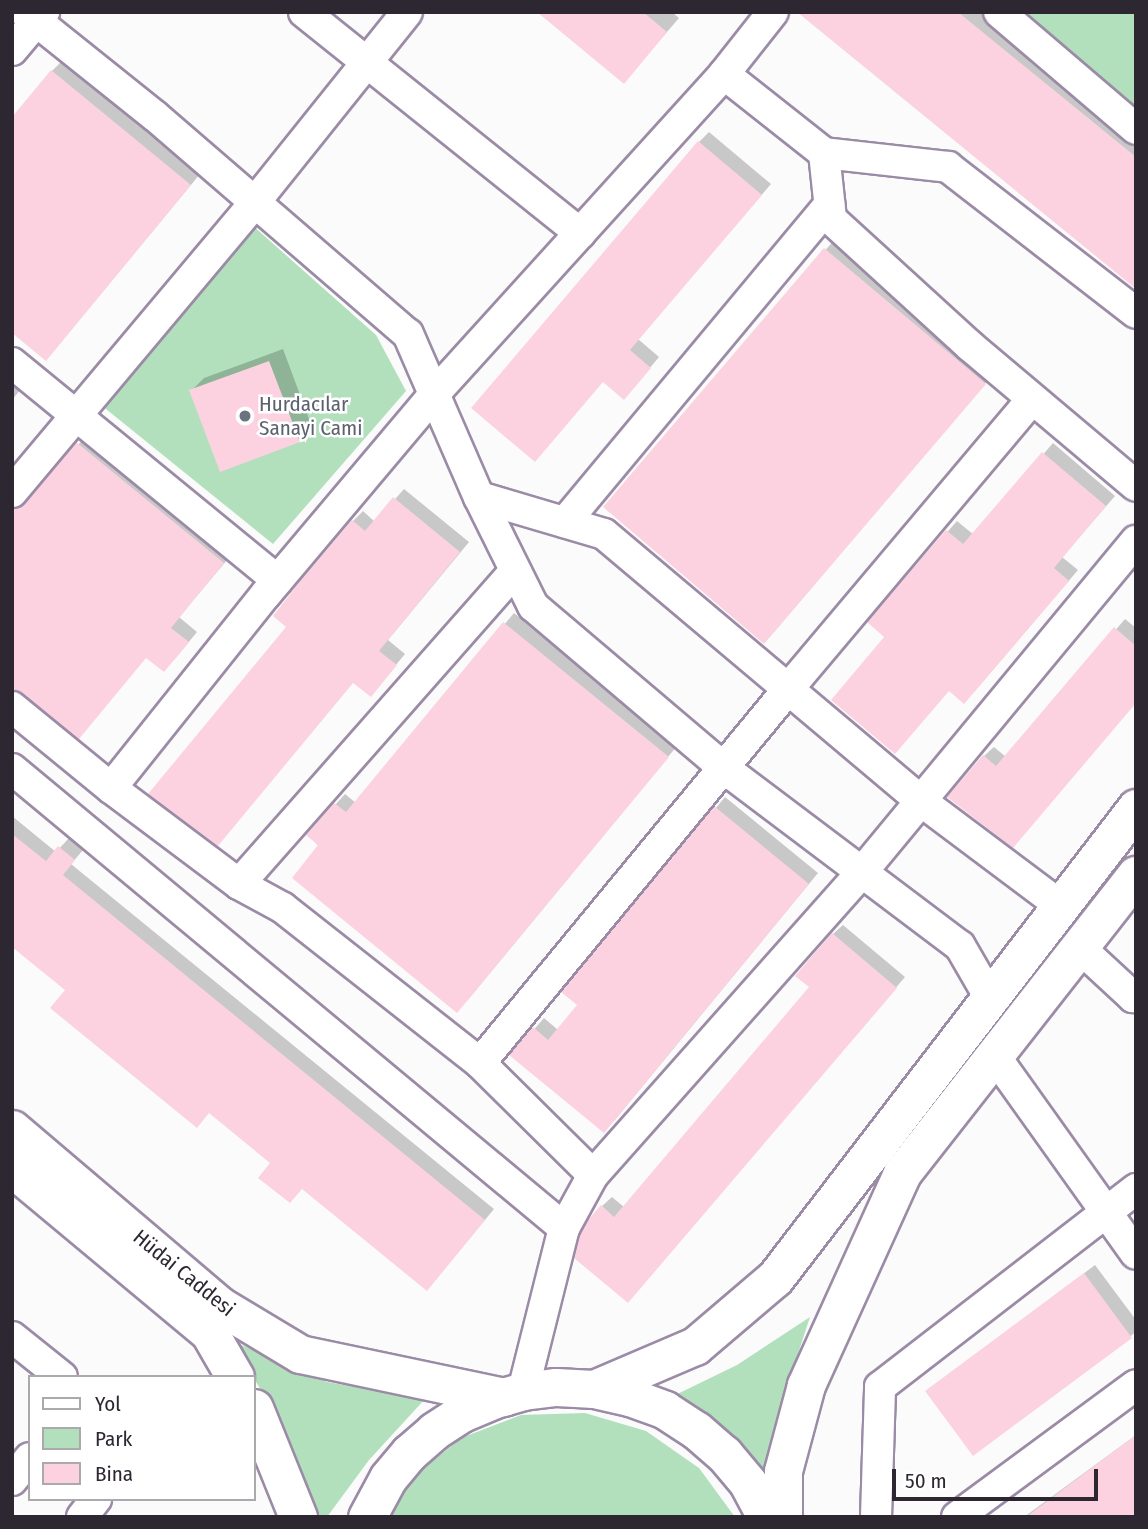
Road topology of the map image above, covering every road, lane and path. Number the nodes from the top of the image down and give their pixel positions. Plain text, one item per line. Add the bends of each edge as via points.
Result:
1 (304, 12) edge
2 (407, 12) edge
3 (999, 12) edge
4 (35, 15) edge
5 (760, 17) edge
6 (12, 50) edge
7 (365, 64) junction
8 (724, 74) junction
9 (1136, 129) edge
10 (824, 153) junction
11 (255, 202) junction
12 (829, 205) junction
13 (579, 233) junction
14 (1136, 313) edge
15 (12, 363) edge
16 (435, 393) junction
17 (1032, 399) junction
18 (76, 415) junction
19 (1136, 486) edge
20 (12, 492) edge
21 (479, 497) junction
22 (565, 522) junction
23 (1136, 541) edge
24 (515, 571) junction
25 (277, 580) junction
26 (788, 689) junction
27 (12, 707) edge
28 (12, 769) edge
29 (724, 769) junction
30 (111, 788) junction
31 (921, 801) junction
32 (1136, 808) edge
33 (862, 872) junction
34 (1136, 875) edge
35 (239, 884) junction
36 (1061, 906) junction
37 (1079, 947) junction
38 (990, 998) junction
39 (1135, 998) edge
40 (994, 1055) junction
41 (480, 1063) junction
42 (12, 1129) edge
43 (12, 1168) edge
44 (593, 1175) junction
45 (1136, 1189) edge
46 (1105, 1212) junction
47 (564, 1228) junction
48 (1136, 1254) edge
49 (12, 1336) edge
50 (60, 1375) edge
51 (234, 1375) edge
52 (1136, 1385) edge
53 (594, 1389) junction
54 (514, 1394) junction
55 (256, 1413) edge
56 (28, 1460) edge
57 (12, 1480) edge
58 (94, 1501) edge
59 (82, 1517) edge
60 (298, 1517) edge
61 (367, 1517) edge
62 (766, 1517) edge
63 (783, 1517) edge
64 (876, 1517) edge
65 (957, 1517) edge

1 - 7 street
2 - 7 street
3 - 9 street
4 - 6 street
4 - 11 street
5 - 8 street
7 - 11 street
7 - 13 street
8 - 10 street
8 - 13 street
10 - 12 street
10 - 14 street via 948,167
11 - 16 street via 408,334
11 - 18 street
12 - 17 street via 831,219
12 - 22 street
13 - 16 street
15 - 18 street
16 - 21 street
16 - 25 street
17 - 19 street
17 - 26 street
18 - 20 street
18 - 25 street
21 - 22 street
21 - 24 street
22 - 26 street via 604,534
23 - 31 street
24 - 29 street via 533,606
24 - 35 street
25 - 30 street
26 - 29 street
26 - 31 street
27 - 30 street
28 - 47 street
29 - 33 street
29 - 41 street
30 - 35 street
31 - 33 street
31 - 36 street
32 - 36 street
33 - 38 street via 960,946
33 - 44 street
34 - 37 street
35 - 41 street via 284,908
36 - 38 street
37 - 39 street
37 - 40 street
38 - 53 street via 775,1278 695,1346
40 - 46 street
40 - 63 street via 902,1173 890,1198 806,1385 783,1471
41 - 44 street
42 - 54 street, Hüdai Caddesi via 220,1306 300,1354
43 - 51 street, Hüdai Caddesi via 209,1332
44 - 47 street
45 - 46 street
46 - 48 street
46 - 64 street via 880,1387
47 - 54 street
49 - 50 street
52 - 65 street
53 - 54 street via 556,1387
53 - 62 street via 665,1410 696,1430 740,1474
54 - 61 street via 462,1413 434,1431 388,1478
55 - 60 street
56 - 57 street
58 - 59 street

